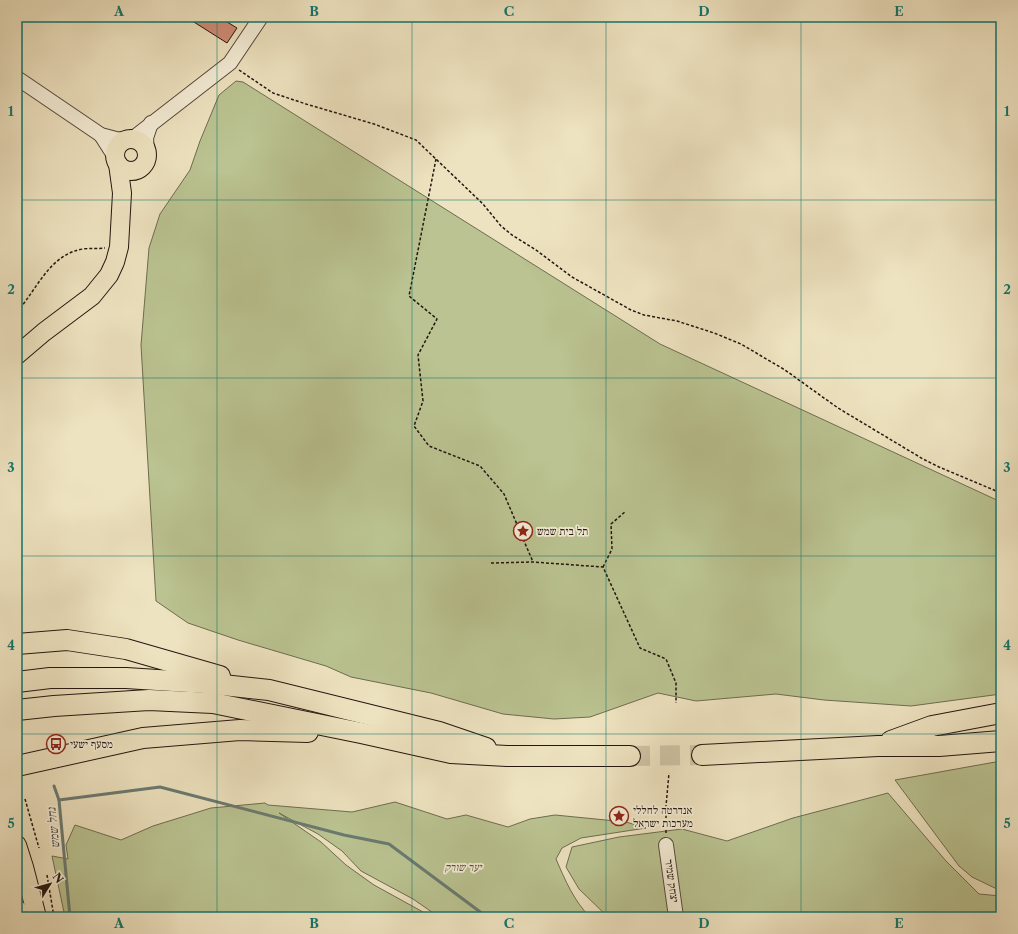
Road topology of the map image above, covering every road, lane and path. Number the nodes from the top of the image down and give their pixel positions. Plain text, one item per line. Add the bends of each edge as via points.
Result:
1 (256, 19) edge
2 (230, 63) junction
3 (17, 78) edge
4 (151, 123) junction
5 (100, 135) junction
6 (129, 139) junction
7 (146, 151) junction
8 (436, 159) junction
9 (117, 160) junction
10 (138, 169) junction
11 (122, 193) junction
12 (119, 247) junction
13 (17, 312) edge
14 (17, 355) edge
15 (1001, 493) edge
16 (626, 511) dead end
17 (533, 562) junction
18 (491, 563) dead end
19 (603, 567) junction
20 (17, 644) edge
21 (17, 682) edge
22 (268, 690) junction
23 (676, 703) dead end
24 (19, 709) edge
25 (1001, 714) edge
26 (361, 733) junction
27 (1001, 741) edge
28 (878, 746) junction
29 (702, 754) tunnel mouth
30 (507, 756) junction
31 (630, 756) tunnel mouth
32 (47, 759) junction
33 (17, 766) edge
34 (669, 773) dead end
35 (17, 779) edge
36 (25, 799) dead end
37 (17, 845) edge
38 (666, 845) joint
39 (39, 848) dead end
40 (47, 875) dead end
41 (17, 909) edge
42 (18, 917) edge
43 (37, 917) edge
44 (54, 917) edge
45 (676, 917) edge

1 - 2 street
2 - 4 street
2 - 8 path via 273,93 374,124 416,140
3 - 5 street
4 - 6 street
4 - 7 street via 146,138
5 - 6 street
5 - 9 street
6 - 7 main road via 141,142
6 - 9 main road via 118,145
7 - 10 main road via 145,162
8 - 15 path via 483,204 501,226 572,277 631,310 677,321 741,344 785,370 838,408 923,459
8 - 17 path via 409,296 437,319 418,355 424,401 414,426 429,446 480,466 504,494
9 - 10 main road via 127,170
9 - 11 main road
10 - 11 main road via 128,180
11 - 12 main road
12 - 13 path via 84,249 61,258 50,267
12 - 14 main road via 116,262 95,292
16 - 19 path via 611,524 612,549
17 - 18 path
17 - 19 path
19 - 23 path via 640,648 666,659 676,683
20 - 22 highway via 67,640 126,649
21 - 22 highway via 50,678 126,678
22 - 30 highway via 439,732
24 - 26 highway via 149,700 213,703
25 - 28 highway via 932,726
26 - 30 highway via 451,753
26 - 32 highway via 232,731 143,738
27 - 28 highway via 939,746
28 - 29 highway
30 - 31 highway
32 - 33 highway
32 - 35 highway
34 - 38 path
36 - 39 path
37 - 43 main road
38 - 45 street, יצחק שמיר
40 - 44 path
41 - 42 main road

